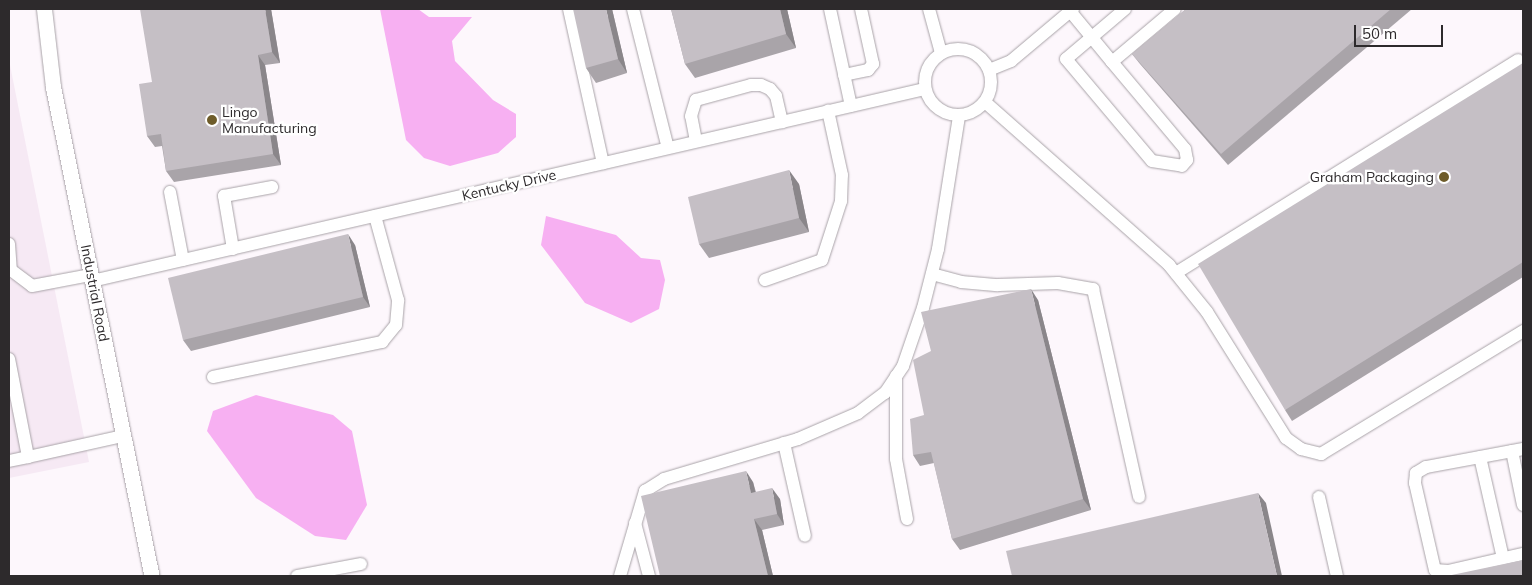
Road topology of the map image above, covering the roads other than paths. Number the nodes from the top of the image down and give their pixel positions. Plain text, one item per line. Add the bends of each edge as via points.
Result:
1 (44, 9) edge
2 (569, 9) edge
3 (633, 9) edge
4 (830, 9) edge
5 (861, 9) edge
6 (929, 9) edge
7 (1124, 9) edge
8 (1175, 9) edge
9 (1071, 10) edge
10 (1092, 37) junction
11 (941, 53) junction
12 (1518, 60) dead end
13 (1112, 62) junction
14 (989, 70) junction
15 (844, 76) junction
16 (925, 89) junction
17 (985, 102) junction
18 (851, 106) junction
19 (828, 111) junction
20 (960, 116) junction
21 (782, 122) junction
22 (696, 141) junction
23 (668, 148) junction
24 (604, 163) junction
25 (272, 187) dead end
26 (170, 192) dead end
27 (376, 216) junction
28 (9, 244) edge
29 (234, 249) junction
30 (183, 260) junction
31 (932, 274) junction
32 (1176, 274) junction
33 (91, 278) junction
34 (766, 280) dead end
35 (1523, 331) edge
36 (9, 359) edge
37 (896, 376) junction
38 (213, 377) dead end
39 (123, 436) junction
40 (784, 443) junction
41 (1518, 450) edge
42 (28, 457) junction
43 (1480, 457) junction
44 (9, 461) edge
45 (1139, 497) dead end
46 (1319, 497) dead end
47 (1523, 505) edge
48 (907, 519) dead end
49 (635, 524) junction
50 (805, 536) dead end
51 (1523, 554) edge
52 (1503, 558) junction
53 (361, 564) dead end
54 (152, 576) edge
55 (296, 576) edge
56 (620, 576) edge
57 (649, 576) edge
58 (1337, 576) edge

1 - 33 main road, Industrial Road via 53,87
2 - 24 street
3 - 23 street
4 - 15 street
5 - 15 street via 873,64 868,70
6 - 11 street
7 - 10 street
8 - 13 street
9 - 10 street
9 - 14 street via 1011,61
10 - 13 street
10 - 13 street via 1066,59 1152,161 1161,165 1186,164 1185,149
11 - 14 street via 952,49 969,51 983,60
11 - 16 street via 928,69
12 - 32 street
14 - 17 street via 991,87
15 - 18 street
16 - 18 street, Kentucky Drive
16 - 20 street via 937,109
17 - 20 street via 978,110
17 - 32 street
18 - 19 street, Kentucky Drive
19 - 21 street, Kentucky Drive
19 - 34 street via 842,175 841,193 822,260
20 - 31 street
21 - 22 street, Kentucky Drive
21 - 22 street via 776,96 770,89 761,84 750,85 696,100 691,116
22 - 23 street, Kentucky Drive
23 - 24 street, Kentucky Drive
24 - 27 street, Kentucky Drive
25 - 29 street via 224,196
26 - 30 street
27 - 29 street, Kentucky Drive
27 - 38 street via 398,300 396,326 382,342
28 - 33 street, Kentucky Drive via 11,270 32,286
29 - 30 street, Kentucky Drive
30 - 33 street, Kentucky Drive
31 - 37 street via 923,308
31 - 45 street via 961,282 998,285 1058,283 1093,288
32 - 35 street via 1206,312 1286,438 1301,449 1321,454
33 - 39 main road, Industrial Road
36 - 42 street
37 - 40 street via 886,393 858,413
37 - 48 street via 896,459
39 - 42 street
39 - 54 main road, Industrial Road
40 - 49 street via 664,479 645,491
40 - 50 street
41 - 43 street
41 - 47 street
42 - 44 street
43 - 52 street
43 - 52 street via 1426,467 1416,473 1435,570 1448,571
46 - 58 street
49 - 56 street
49 - 57 street
51 - 52 street
53 - 55 street

